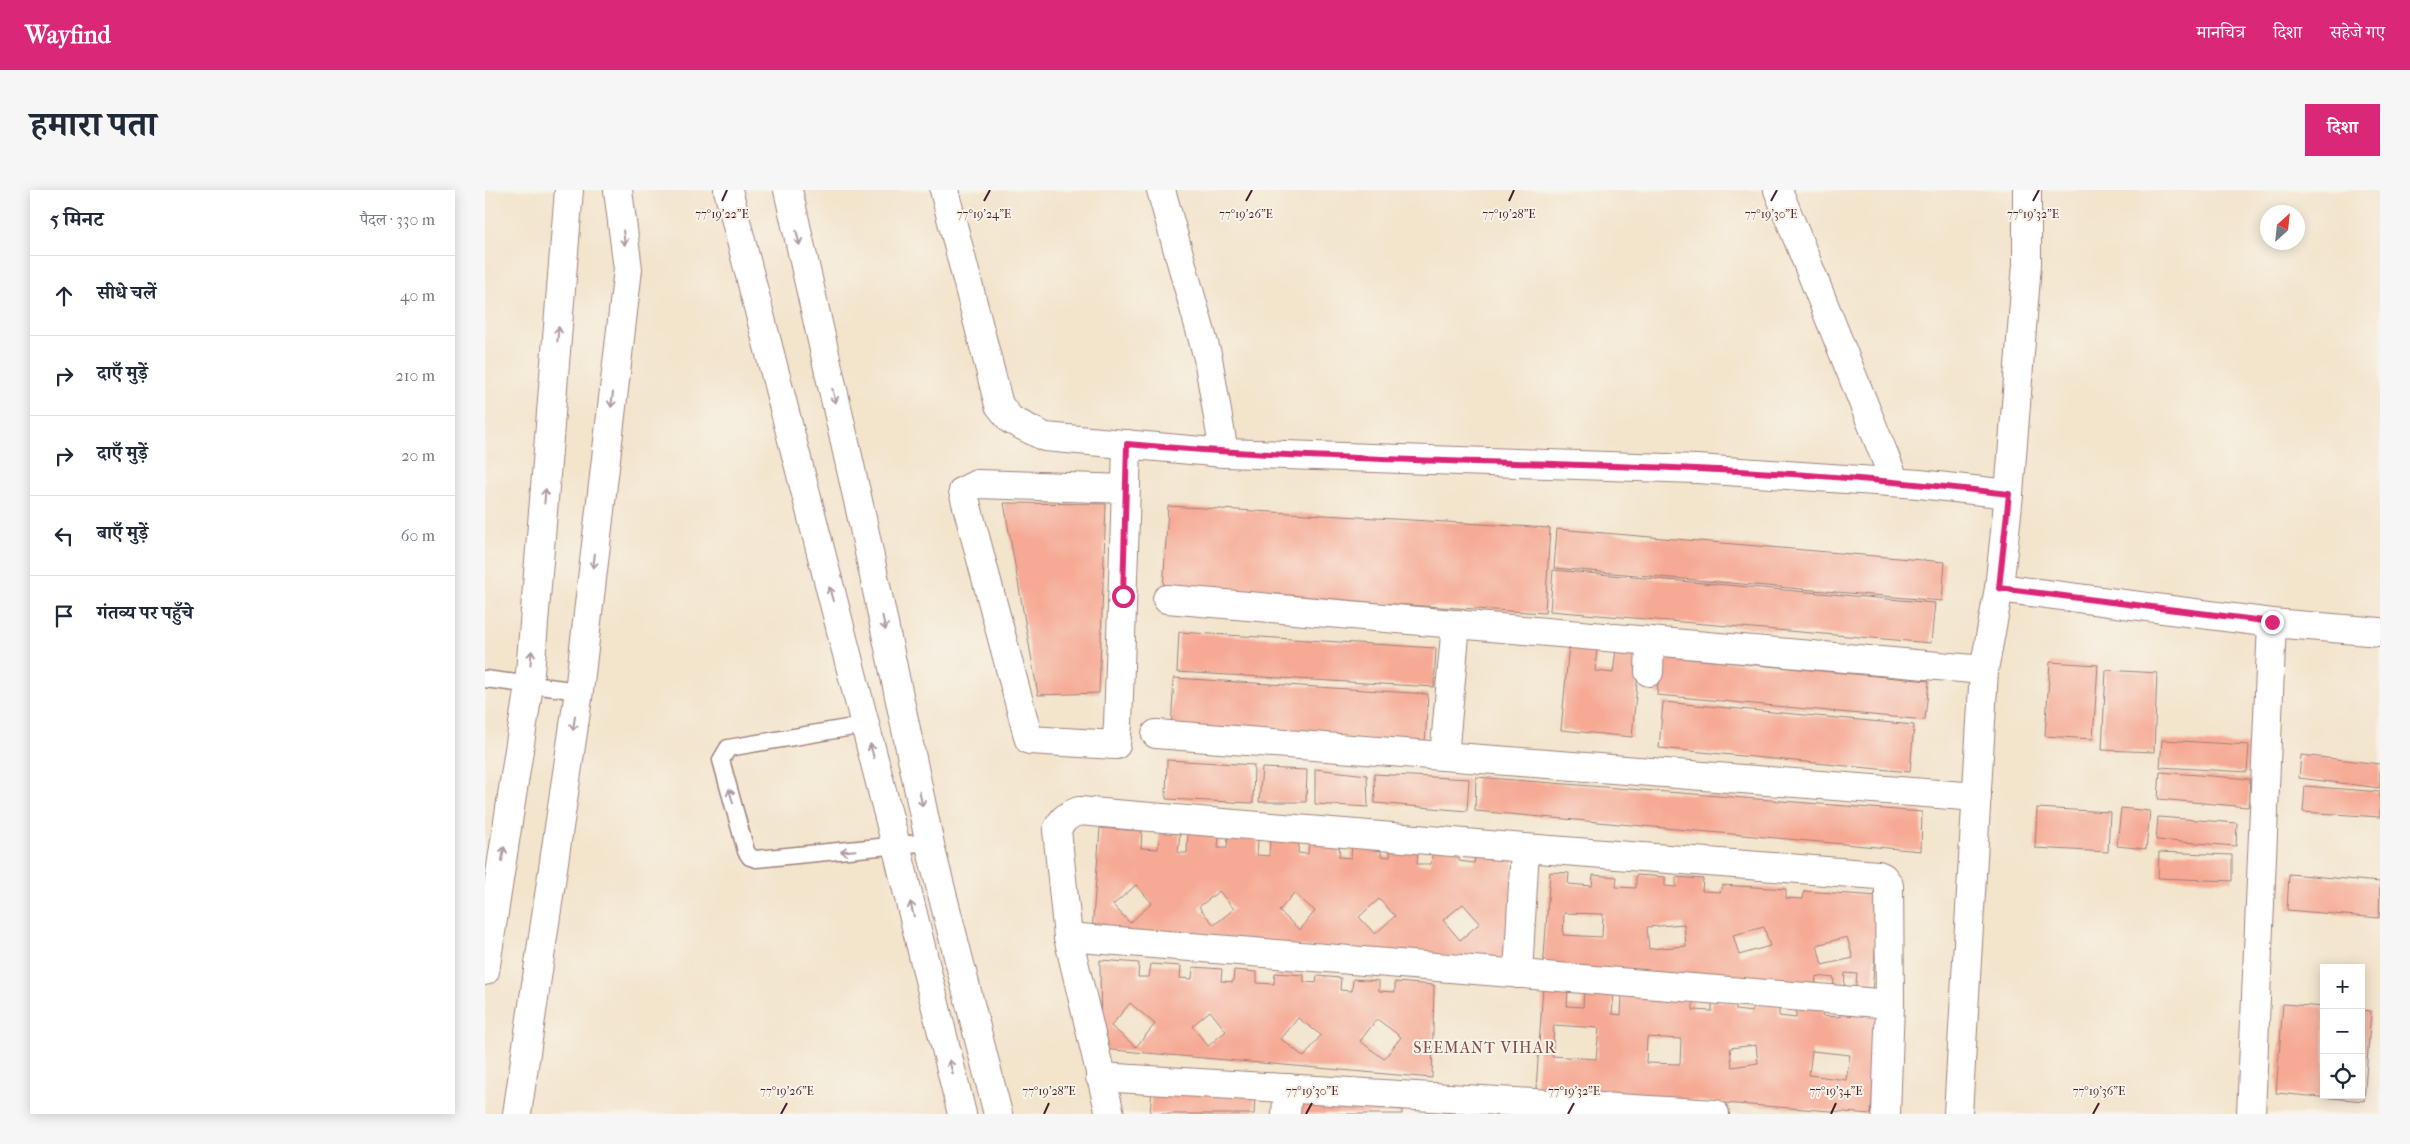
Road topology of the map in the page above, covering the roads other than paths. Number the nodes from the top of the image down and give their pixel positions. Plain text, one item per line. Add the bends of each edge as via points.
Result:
1 (569, 190) edge
2 (618, 190) edge
3 (728, 190) edge
4 (787, 190) edge
5 (944, 190) edge
6 (1161, 190) edge
7 (1778, 190) edge
8 (2027, 190) edge
9 (1127, 444) junction
10 (1224, 453) junction
11 (1895, 482) junction
12 (1126, 489) junction
13 (2009, 494) junction
14 (1999, 588) junction
15 (1167, 599) dead end
16 (2272, 622) junction
17 (1456, 624) junction
18 (2380, 632) edge
19 (1651, 641) junction
20 (1984, 670) junction
21 (1649, 672) dead end
22 (485, 679) edge
23 (529, 685) junction
24 (579, 691) junction
25 (865, 725) junction
26 (1156, 734) dead end
27 (1444, 756) junction
28 (1977, 797) junction
29 (929, 842) junction
30 (897, 846) junction
31 (1525, 848) junction
32 (1068, 937) junction
33 (485, 971) edge
34 (1518, 974) junction
35 (1890, 1004) junction
36 (1100, 1077) junction
37 (1287, 1101) edge
38 (1415, 1105) edge
39 (1551, 1109) edge
40 (517, 1114) edge
41 (962, 1114) edge
42 (999, 1114) edge
43 (1110, 1114) edge
44 (1715, 1114) edge
45 (1886, 1114) edge
46 (1958, 1114) edge
47 (2251, 1114) edge

23 -> 1 street
2 -> 24 street via 628,270
25 -> 3 street
4 -> 29 street via 863,524
5 - 9 street via 999,405 1011,420 1045,437
6 - 10 street via 1208,358
7 - 11 street
8 - 13 street via 2027,264
9 - 10 street
9 - 12 street
10 - 11 street via 1697,469
11 - 13 street
12 - 12 street via 1116,745 1029,740 963,491 977,484
13 - 14 street
14 - 16 street
14 - 20 street
15 - 17 street
16 - 18 street
16 - 47 street
17 - 19 street
17 - 27 street
19 - 20 street
19 - 21 street
20 - 28 street
22 - 23 lane
23 - 24 lane
33 -> 23 street
24 -> 40 street
30 -> 25 street
30 -> 25 lane via 750,857 721,760 727,748
26 - 27 street
27 - 28 street
28 - 46 street
29 - 30 lane
29 - 42 street
41 -> 30 street
31 - 32 street via 1079,811 1068,815 1057,830
31 - 34 street
31 - 35 street via 1883,877 1889,885
32 - 34 street
32 - 36 street
34 - 35 street
35 - 45 street
36 - 37 street
36 - 43 street
37 - 38 street
38 - 39 street
39 - 44 street

